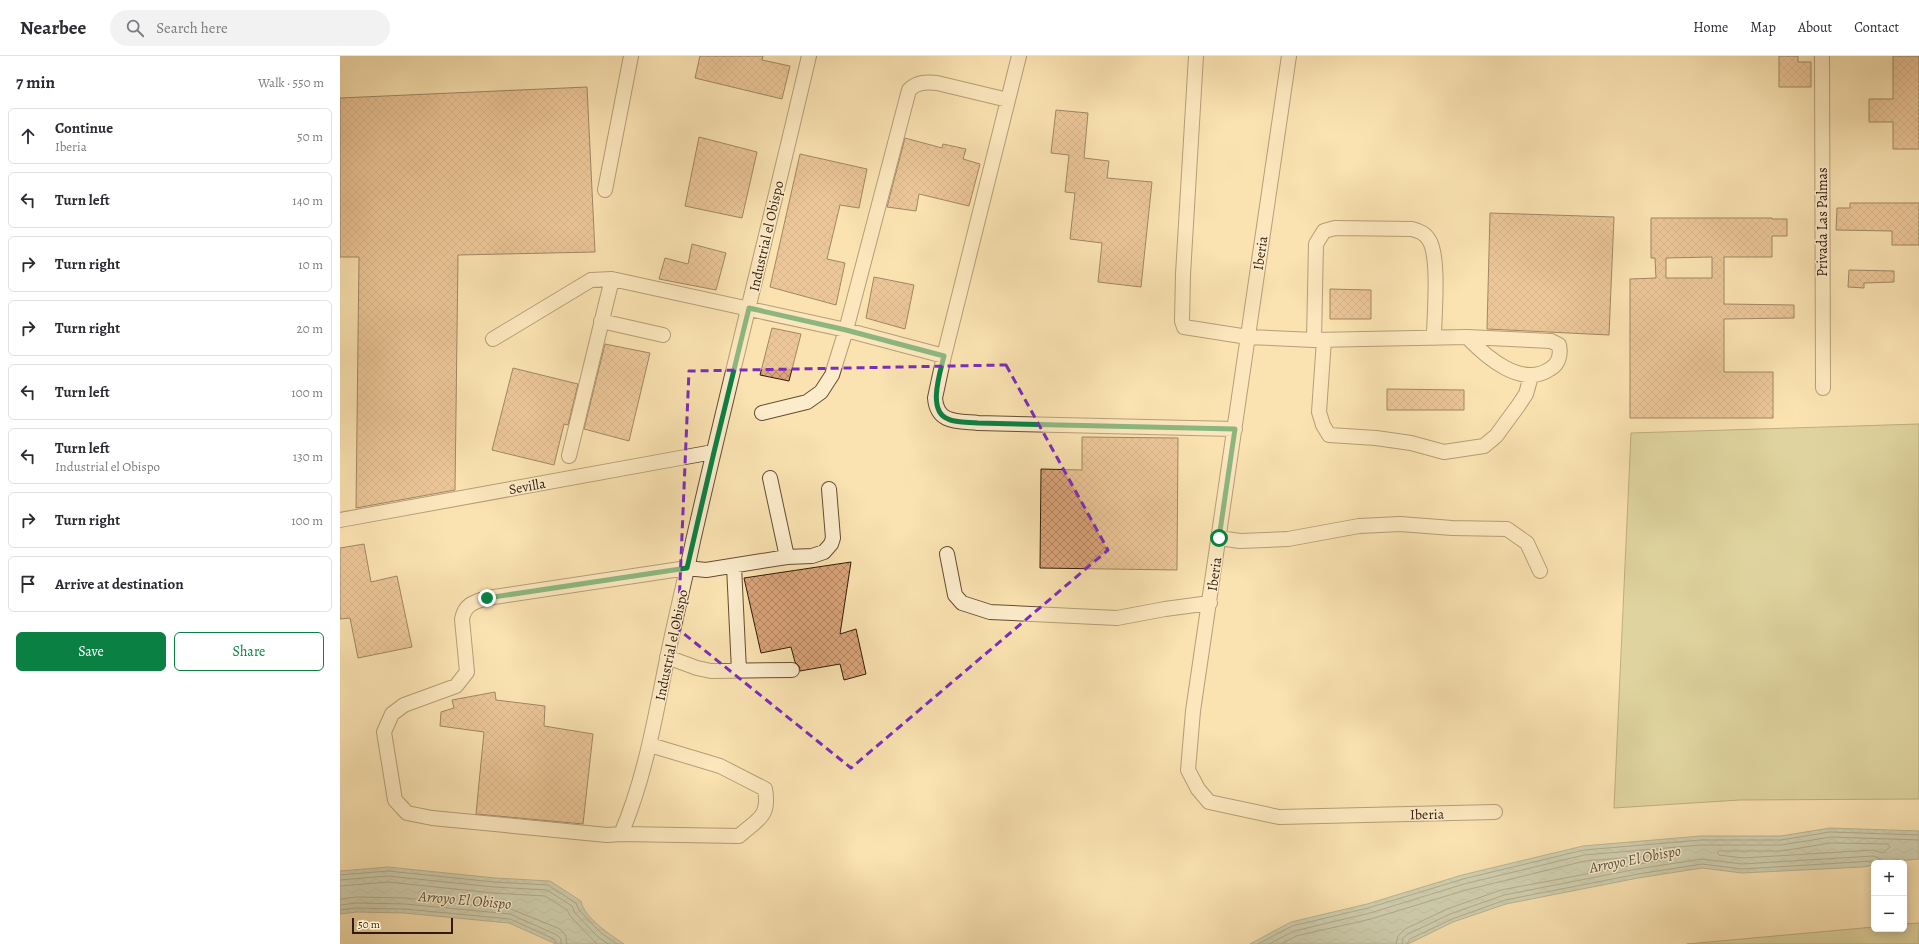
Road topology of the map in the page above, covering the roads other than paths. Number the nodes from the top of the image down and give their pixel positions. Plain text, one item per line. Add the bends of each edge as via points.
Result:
1 (631, 56) edge
2 (809, 56) edge
3 (1019, 56) edge
4 (1196, 56) edge
5 (1289, 56) edge
6 (1822, 56) edge
7 (1008, 100) junction
8 (605, 190) dead end
9 (612, 279) junction
10 (749, 308) junction
11 (601, 321) junction
12 (846, 330) junction
13 (662, 335) dead end
14 (1248, 337) junction
15 (1468, 337) junction
16 (1434, 338) junction
17 (493, 339) dead end
18 (1319, 340) junction
19 (944, 356) junction
20 (1531, 376) junction
21 (1823, 388) dead end
22 (762, 413) dead end
23 (1235, 429) junction
24 (714, 452) junction
25 (569, 456) dead end
26 (770, 478) dead end
27 (829, 489) dead end
28 (340, 520) edge
29 (1219, 538) junction
30 (947, 554) dead end
31 (787, 557) junction
32 (734, 566) junction
33 (687, 568) junction
34 (1540, 571) dead end
35 (1210, 604) junction
36 (667, 657) junction
37 (792, 670) dead end
38 (739, 671) junction
39 (650, 745) junction
40 (1495, 812) dead end
41 (621, 834) junction

1 - 8 street
2 - 10 street, Industrial el Obispo
3 - 7 street
4 - 14 street via 1182,322 1184,328
5 - 14 street, Iberia
6 - 21 street, Privada Las Palmas
7 - 12 street via 936,83 914,84 909,90
7 - 19 street
9 - 10 street
9 - 11 street
9 - 17 street via 591,280
10 - 12 street
10 - 24 street, Industrial el Obispo
11 - 13 street
11 - 25 street
12 - 19 street
12 - 22 street via 832,375 821,392 799,405
14 - 18 street
14 - 23 street, Iberia
15 - 16 street
15 - 20 street via 1489,357 1519,374
15 - 20 street via 1551,341 1558,345 1560,351 1553,368 1543,374
16 - 18 street
16 - 18 street via 1435,263 1429,239 1412,229 1335,228 1324,231 1316,244
18 - 20 street via 1319,412 1322,425 1330,435 1411,443 1444,452 1484,446 1496,436 1518,406 1526,394
19 - 23 street via 936,404 940,413 951,420
23 - 29 street, Iberia
24 - 28 street, Sevilla
24 - 33 street, Industrial el Obispo
26 - 31 street
27 - 31 street via 834,528 828,549 812,556
29 - 34 street via 1240,541 1288,539 1359,526 1400,524 1507,529 1527,543
29 - 35 street, Iberia
30 - 35 street via 955,595 962,603 990,612 1117,618
31 - 32 street
32 - 33 street via 706,570
32 - 38 street
33 - 36 street, Industrial el Obispo
33 - 41 street via 487,598 471,603 463,612 462,619 467,672 456,686 404,705 392,714 384,732 395,800 407,813 432,818 607,835
35 - 40 street, Iberia via 1188,770 1198,789 1209,802 1279,817
36 - 38 street via 711,671
36 - 39 street, Industrial el Obispo
37 - 38 street
39 - 41 street, Industrial el Obispo
39 - 41 street via 720,766 764,789 767,803 764,814 739,836

